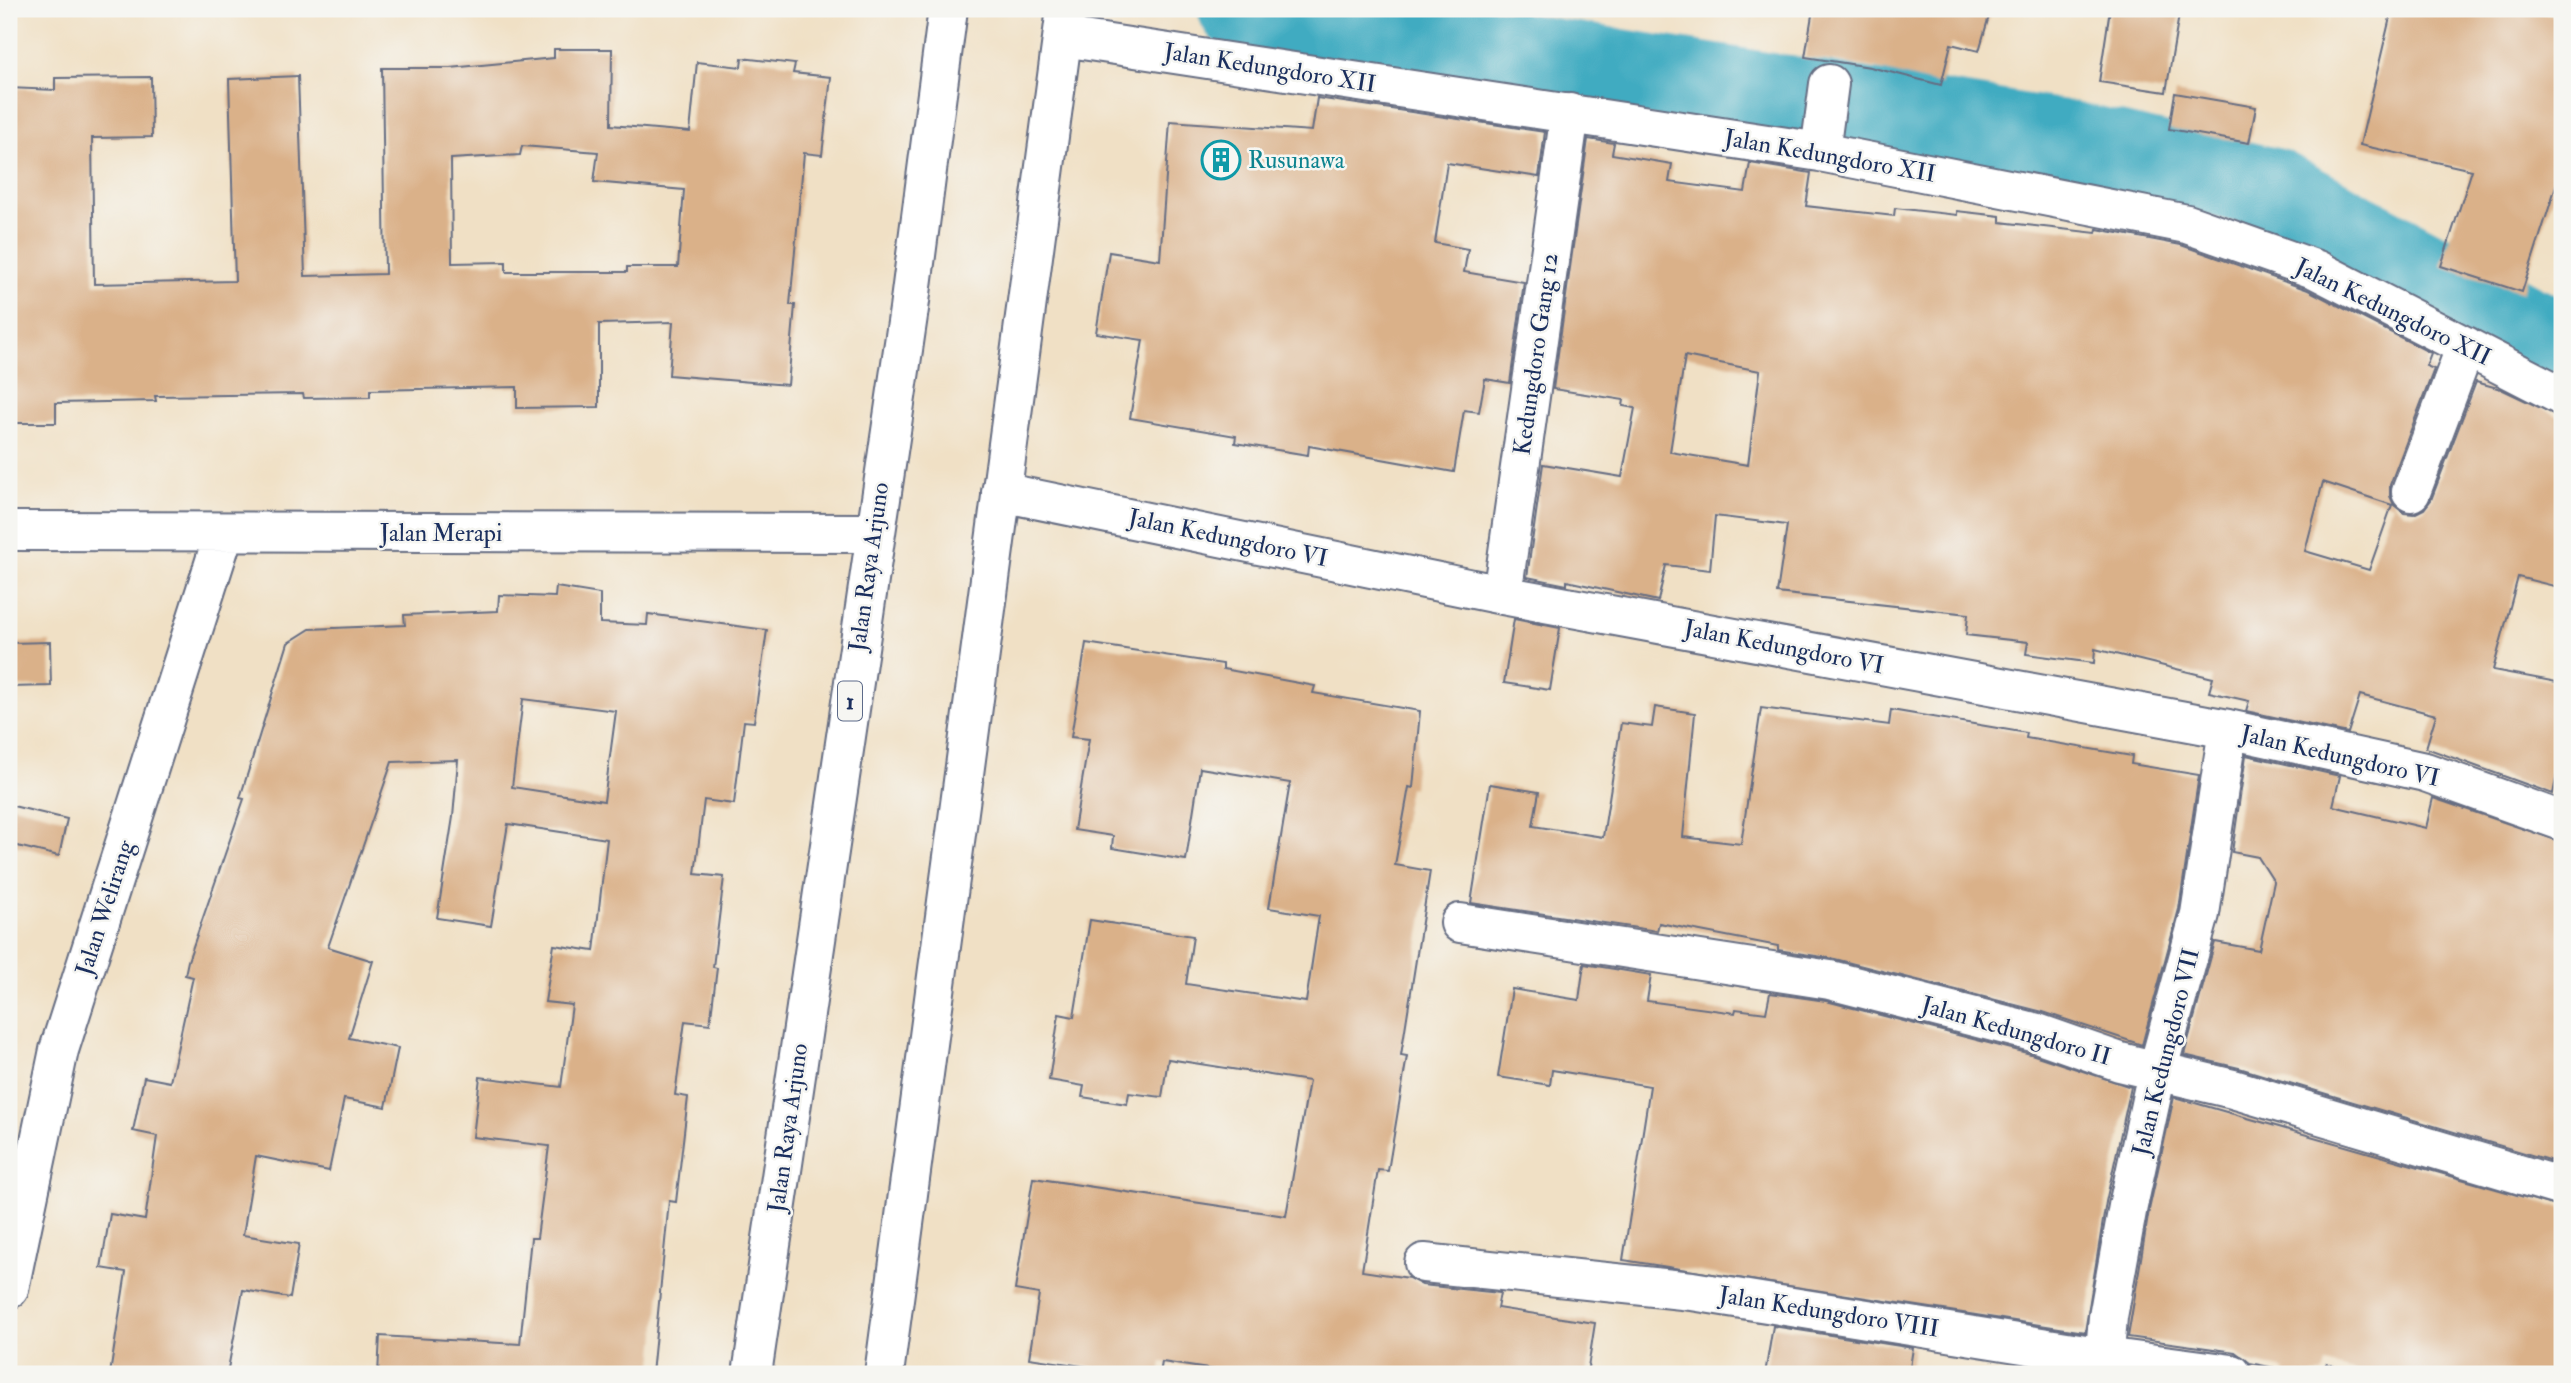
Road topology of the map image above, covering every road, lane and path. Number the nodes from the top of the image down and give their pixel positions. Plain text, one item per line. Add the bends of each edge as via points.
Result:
1 (947, 18) edge
2 (1064, 24) edge
3 (1828, 90) dead end
4 (1570, 113) junction
5 (1820, 148) junction
6 (2466, 346) junction
7 (2562, 396) edge
8 (1001, 492) junction
9 (2411, 492) dead end
10 (9, 531) edge
11 (224, 533) junction
12 (874, 533) junction
13 (1502, 595) junction
14 (2228, 730) junction
15 (2562, 821) edge
16 (1460, 923) dead end
17 (2157, 1072) junction
18 (2562, 1187) edge
19 (1424, 1263) dead end
20 (9, 1289) edge
21 (2104, 1366) edge
22 (752, 1374) edge
23 (884, 1374) edge
24 (2232, 1374) edge

1 - 12 main road, Jalan Raya Arjuno / 1
2 - 4 main road, Jalan Kedungdoro XII
2 - 8 main road
3 - 5 main road
4 - 5 main road, Jalan Kedungdoro XII
4 - 13 main road, Kedungdoro Gang 12
5 - 6 main road, Jalan Kedungdoro XII via 2187,224 2316,270
6 - 7 main road, Jalan Kedungdoro XII
6 - 9 main road
8 - 13 main road, Jalan Kedungdoro VI
8 - 23 main road
10 - 11 main road, Jalan Merapi
11 - 12 main road, Jalan Merapi
11 - 20 main road, Jalan Welirang via 59,1050
12 - 22 main road, Jalan Raya Arjuno / 1
13 - 14 main road, Jalan Kedungdoro VI
14 - 15 main road, Jalan Kedungdoro VI via 2425,772
14 - 17 main road, Jalan Kedungdoro VII via 2200,914
16 - 17 main road, Jalan Kedungdoro II via 1830,980 2038,1033
17 - 18 main road, Jalan Kedungdoro II via 2233,1089
17 - 21 main road, Jalan Kedungdoro VII via 2128,1206
19 - 21 main road, Jalan Kedungdoro VIII via 1692,1291
21 - 24 main road, Jalan Kedungdoro VIII

